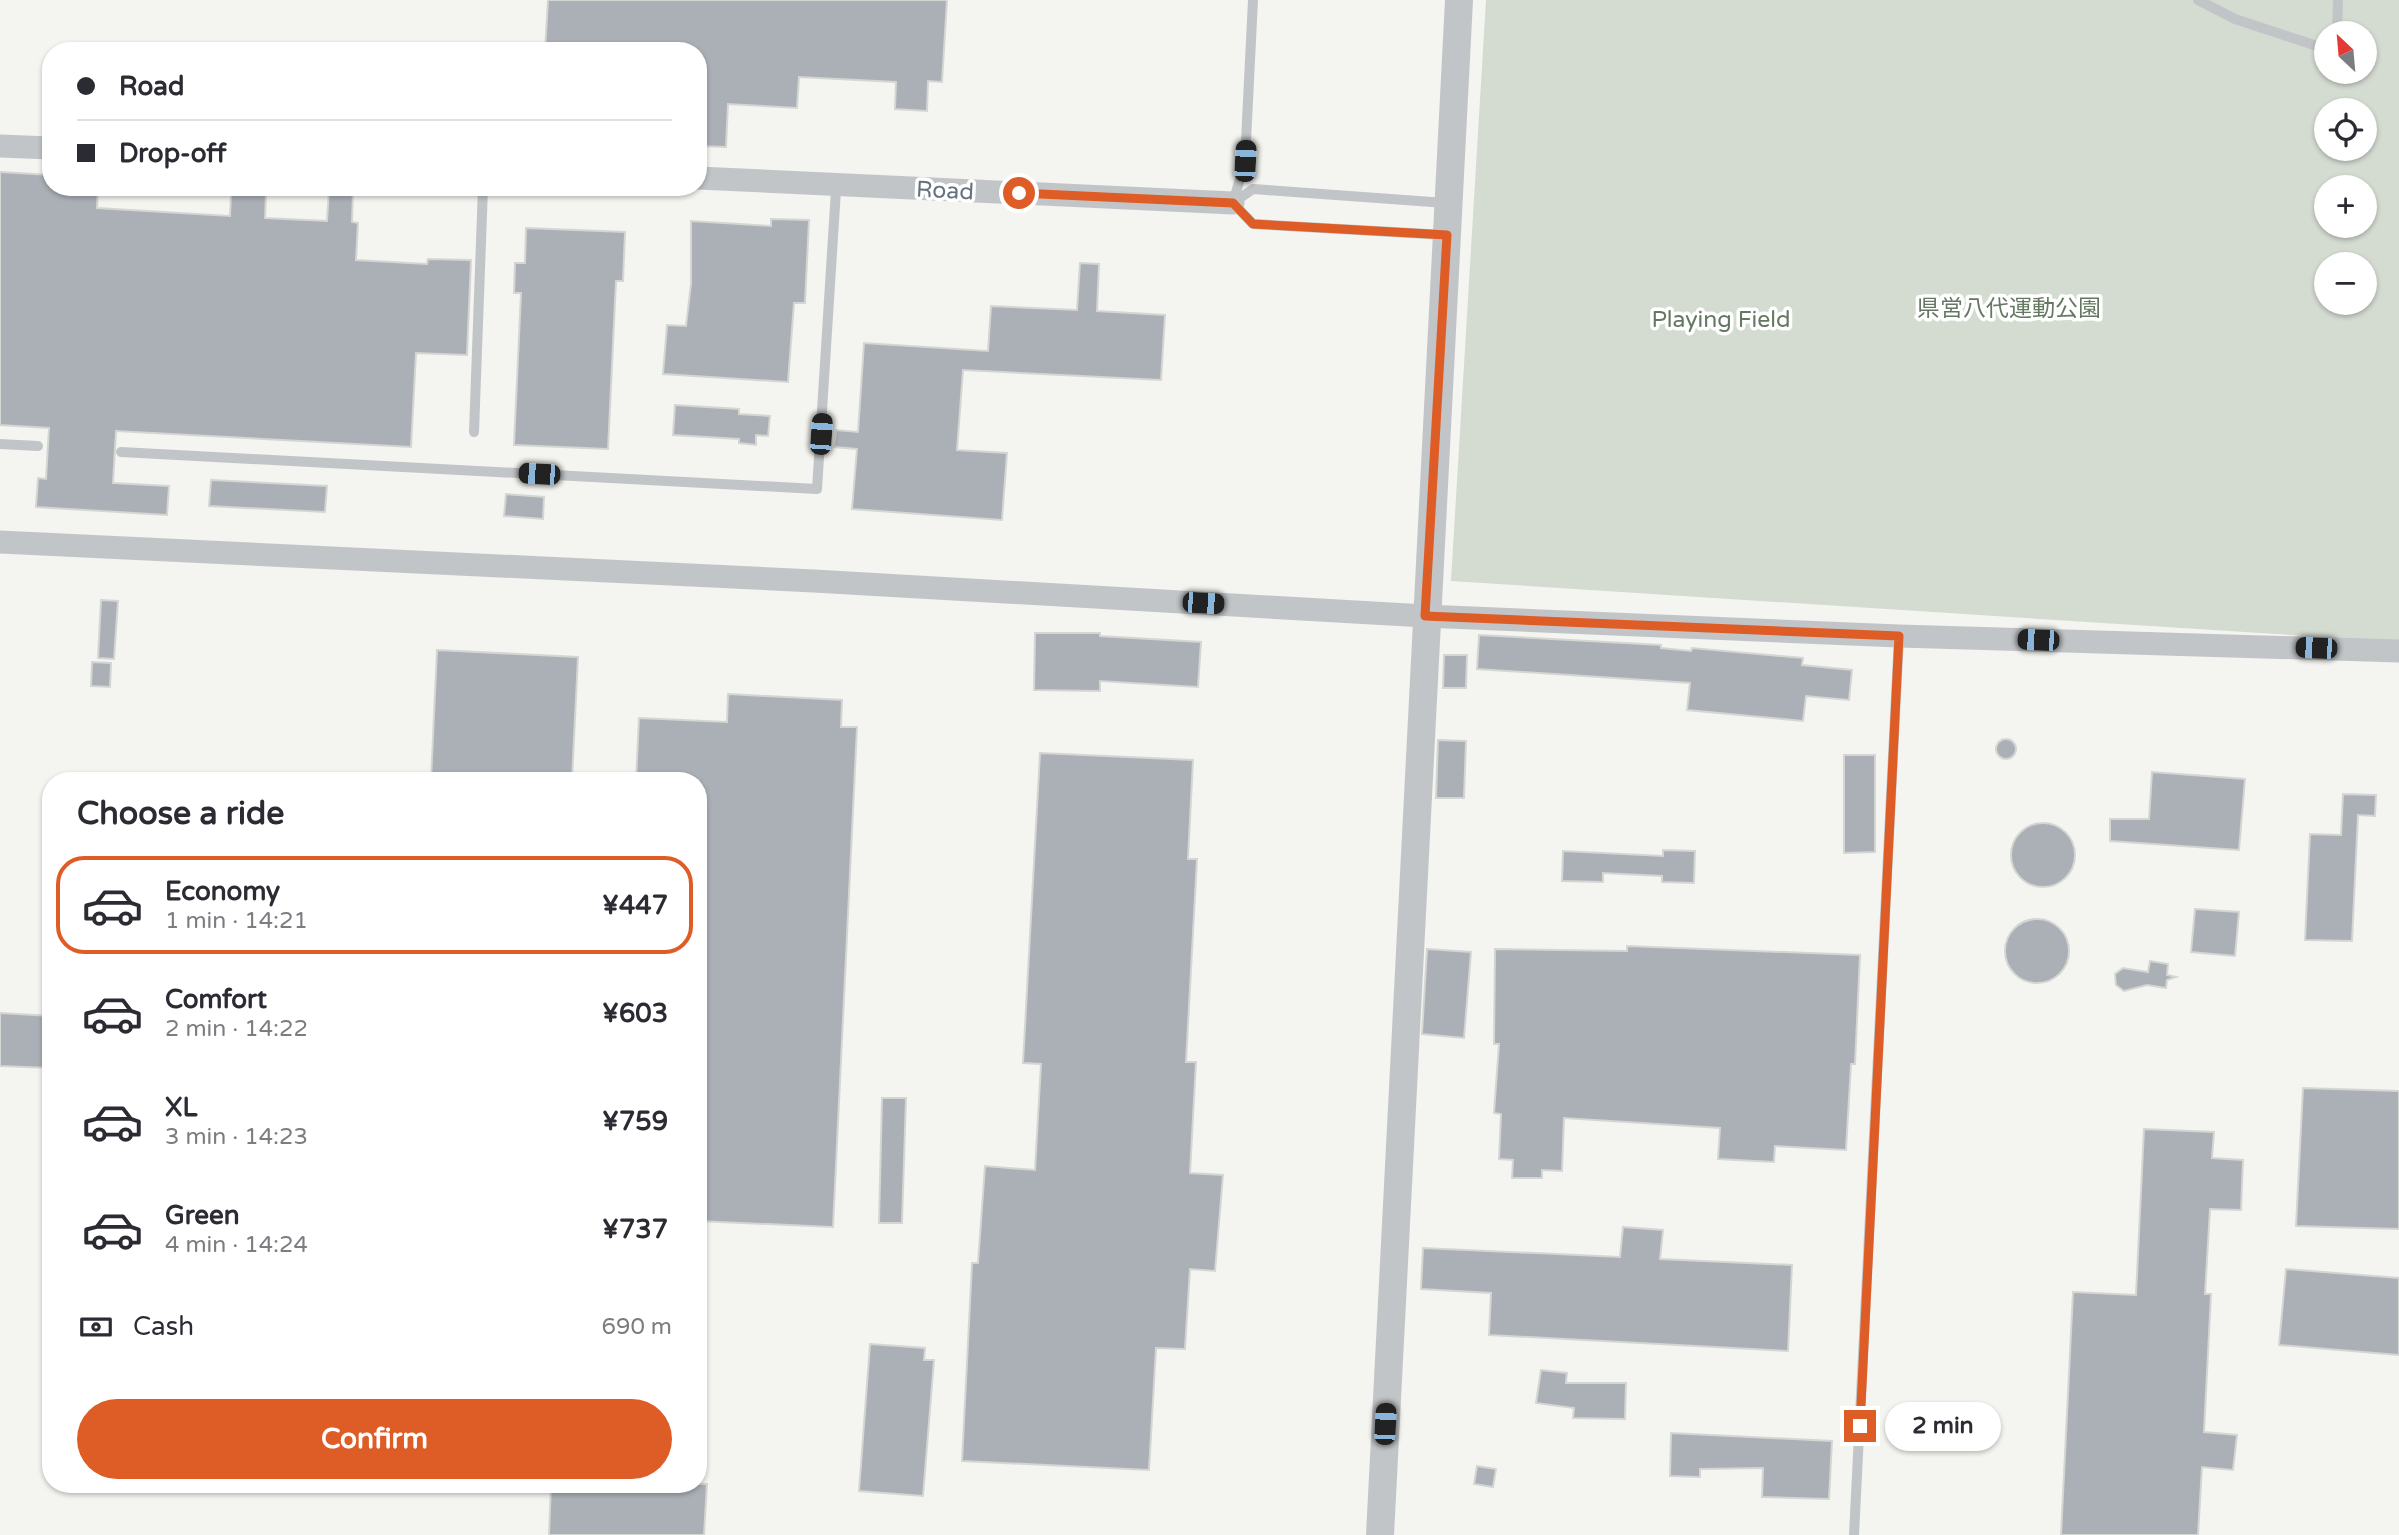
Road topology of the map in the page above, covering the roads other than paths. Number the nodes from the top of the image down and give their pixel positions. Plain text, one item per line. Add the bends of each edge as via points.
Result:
1 (1253, 0) edge
2 (1459, 0) edge
3 (2199, 0) edge
4 (2339, 0) edge
5 (2338, 21) edge
6 (2314, 45) edge
7 (0, 147) edge
8 (42, 149) edge
9 (707, 180) edge
10 (707, 181) edge
11 (836, 190) junction
12 (483, 196) edge
13 (1226, 203) junction
14 (1450, 203) junction
15 (1447, 235) junction
16 (474, 432) dead end
17 (0, 444) edge
18 (38, 446) dead end
19 (121, 452) dead end
20 (0, 542) edge
21 (1425, 616) junction
22 (1899, 636) junction
23 (2399, 651) edge
24 (1380, 1535) edge
25 (1854, 1535) edge

1 - 13 lane via 1245,161
2 - 14 street
3 - 6 lane via 2235,19
4 - 5 lane
7 - 8 street
9 - 13 street, Road
10 - 11 lane
11 - 13 lane
11 - 19 lane via 817,489
12 - 16 lane
13 - 14 lane via 1253,189
13 - 15 lane via 1253,224
14 - 15 street
15 - 21 street
17 - 18 lane
20 - 21 street
21 - 22 street
21 - 24 street
22 - 23 street
22 - 25 lane

